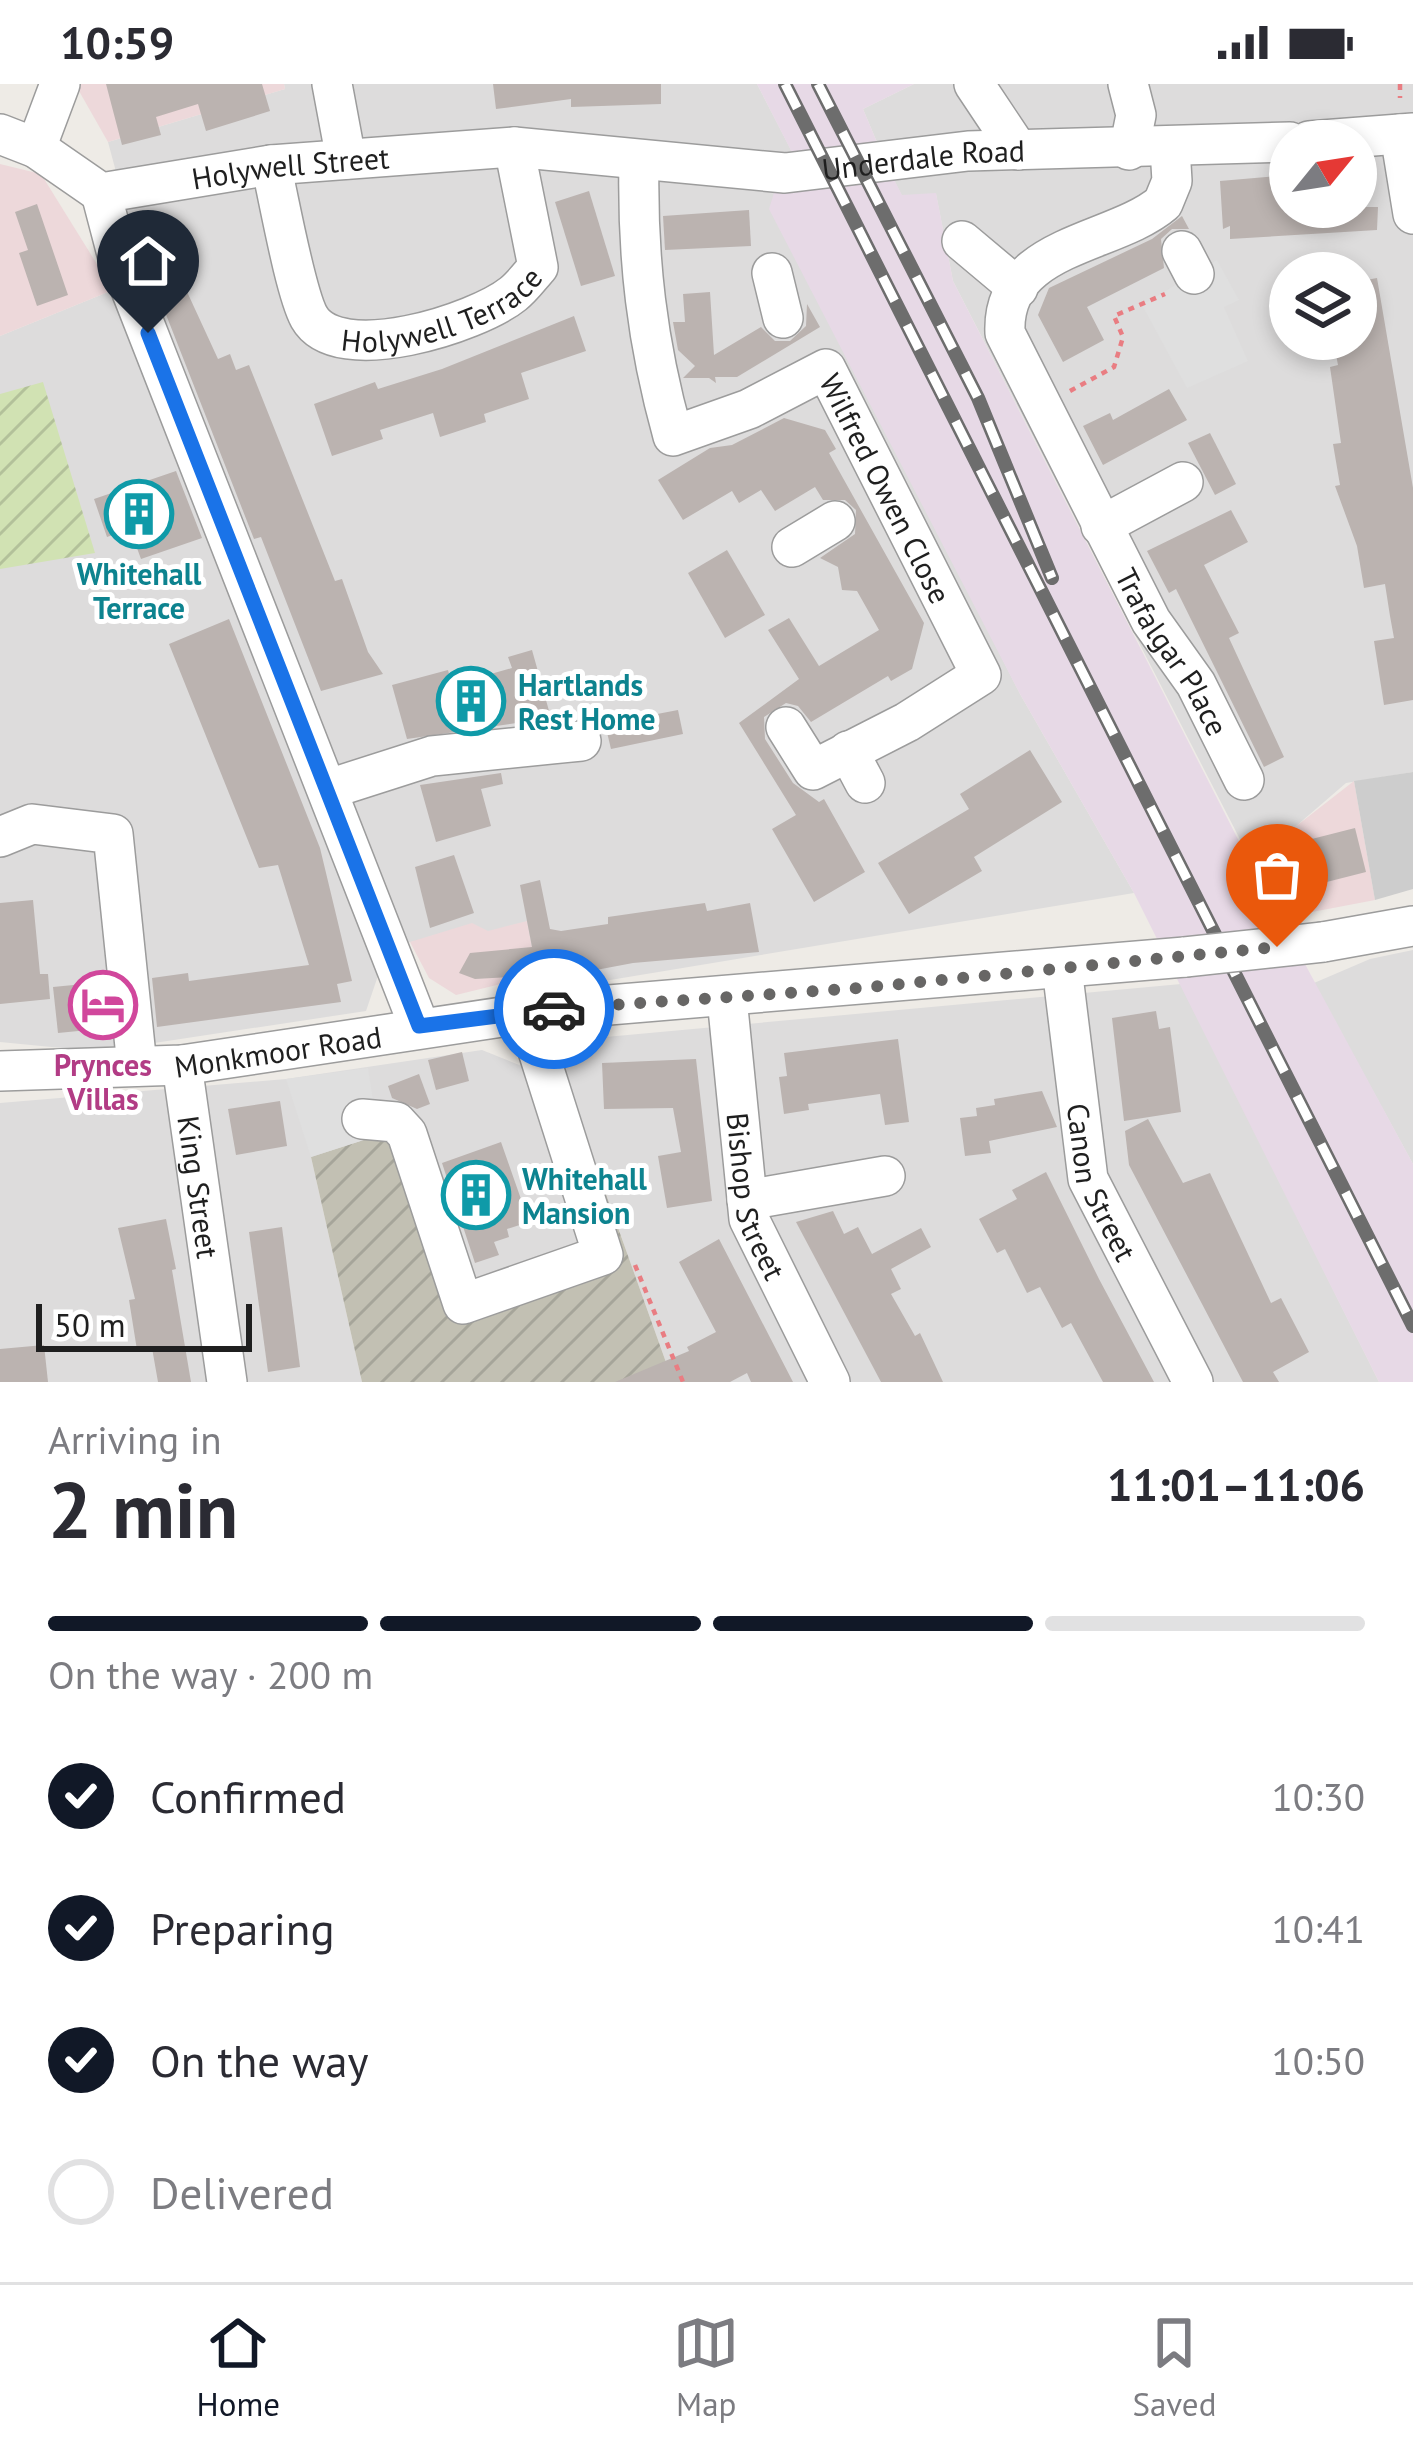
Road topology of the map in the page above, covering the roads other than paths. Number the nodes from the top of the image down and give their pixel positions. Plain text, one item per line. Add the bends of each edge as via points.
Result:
1 (60, 84) edge
2 (332, 84) edge
3 (974, 84) edge
4 (1128, 84) edge
5 (1407, 133) edge
6 (1377, 135) edge
7 (18, 141) edge
8 (1269, 143) edge
9 (514, 147) junction
10 (1170, 148) junction
11 (1018, 150) junction
12 (1129, 150) junction
13 (559, 151) joint
14 (346, 159) junction
15 (639, 161) junction
16 (271, 165) junction
17 (101, 193) junction
18 (1413, 214) edge
19 (962, 241) dead end
20 (772, 273) dead end
21 (1018, 288) junction
22 (797, 345) junction
23 (1183, 482) dead end
24 (861, 505) junction
25 (1101, 526) junction
26 (793, 547) dead end
27 (785, 727) dead end
28 (580, 741) dead end
29 (1244, 780) dead end
30 (329, 789) junction
31 (0, 838) edge
32 (1413, 926) edge
33 (1062, 968) junction
34 (727, 998) junction
35 (526, 1013) junction
36 (419, 1026) junction
37 (182, 1065) junction
38 (137, 1066) junction
39 (0, 1070) edge
40 (362, 1119) dead end
41 (885, 1176) dead end
42 (747, 1200) junction
43 (227, 1382) edge
44 (830, 1382) edge
45 (1193, 1382) edge

1 - 7 street
2 - 14 street
3 - 11 street
4 - 12 street via 1136,115
5 - 6 street
5 - 18 street
7 - 17 street
8 - 10 street, Underdale Road
9 - 13 street, Holywell Street
9 - 14 street, Holywell Street
9 - 16 street, Holywell Terrace via 538,267 512,296 485,308 357,344 310,318
10 - 12 street, Underdale Road
10 - 21 street via 1173,249 1056,252
11 - 12 street, Underdale Road
11 - 15 street, Underdale Road via 785,173
13 - 15 street, Underdale Road
14 - 16 street, Holywell Street
15 - 22 street, Wilfred Owen Close via 639,276 673,436 749,409
16 - 17 street, Holywell Street
17 - 30 street via 116,254
19 - 21 street
20 - 22 street
21 - 25 street, Trafalgar Place via 1005,333
22 - 24 street, Wilfred Owen Close via 826,369
23 - 25 street
24 - 26 street
24 - 27 street, Wilfred Owen Close via 981,675 857,767 813,770
25 - 29 street, Trafalgar Place
28 - 30 street via 432,756
30 - 36 street
31 - 38 street via 32,824 113,834
32 - 33 street, Monkmoor Road, bridge
33 - 34 street, Monkmoor Road
33 - 45 street, Canon Street via 1088,1179
34 - 35 street, Monkmoor Road
34 - 42 street, Bishop Street
35 - 36 street, Monkmoor Road
35 - 40 street via 603,1255 463,1304 407,1134 395,1121
36 - 37 street, Monkmoor Road
37 - 38 street, Monkmoor Road
37 - 43 street, King Street
38 - 39 street, Monkmoor Road
41 - 42 street
42 - 44 street, Bishop Street via 755,1238

